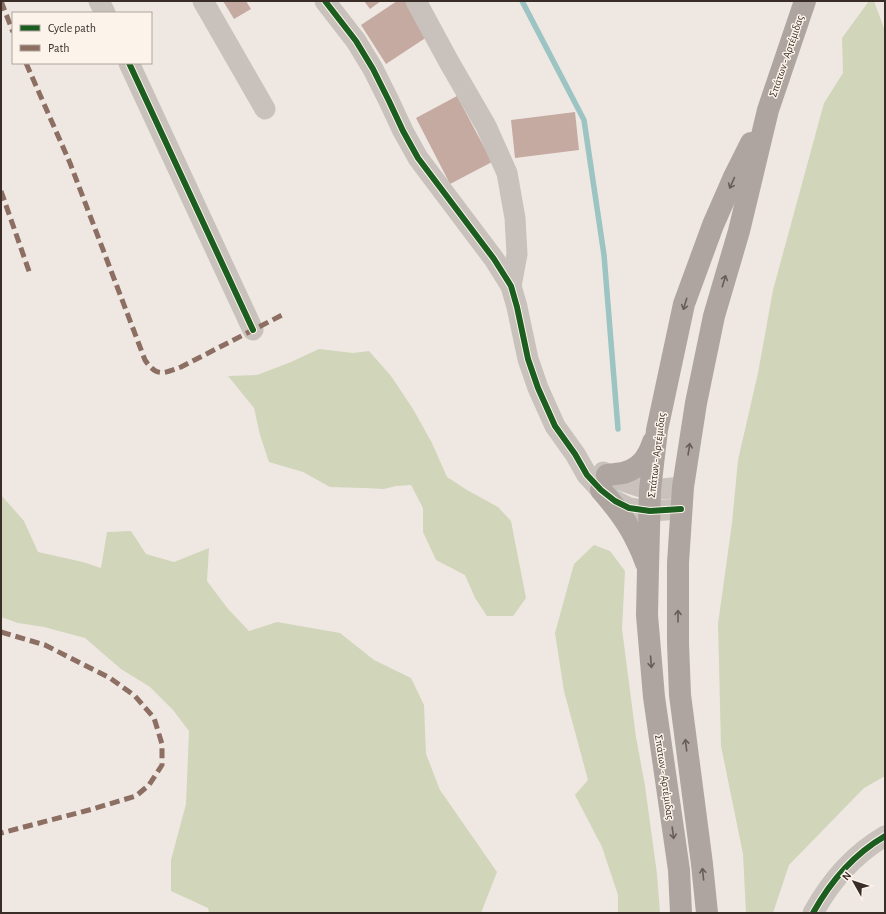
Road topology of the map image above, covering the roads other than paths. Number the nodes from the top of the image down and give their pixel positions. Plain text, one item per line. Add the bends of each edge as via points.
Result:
1 (99, 1) edge
2 (203, 1) edge
3 (325, 1) edge
4 (416, 1) edge
5 (805, 1) edge
6 (104, 12) edge
7 (129, 64) edge
8 (265, 109) dead end
9 (768, 110) junction
10 (511, 286) junction
11 (253, 330) dead end
12 (657, 430) junction
13 (604, 482) junction
14 (682, 487) junction
15 (650, 501) junction
16 (681, 509) junction
17 (648, 569) junction
18 (885, 836) edge
19 (681, 913) edge
20 (707, 913) edge
21 (813, 913) edge

1 - 6 street
2 - 8 street
3 - 10 street via 356,41 373,69 418,158 494,259
4 - 10 street via 486,126 507,173 518,254
5 - 9 main road, Σπάτων - Αρτέμιδας
7 - 11 street
9 -> 12 main road, Σπάτων - Αρτέμιδας via 713,225 684,304
14 -> 9 main road, Σπάτων - Αρτέμιδας via 714,316 740,231
10 - 13 street via 528,359 555,426 574,454 591,466
12 - 13 main road via 651,450 642,463
12 - 15 main road, Σπάτων - Αρτέμιδας
13 - 15 street via 615,501 629,508
13 - 17 main road via 640,547
14 - 15 street
14 - 16 main road, Σπάτων - Αρτέμιδας
15 - 16 street
15 - 17 main road, Σπάτων - Αρτέμιδας
20 -> 16 main road, Σπάτων - Αρτέμιδας via 680,695 678,563
17 -> 19 main road, Σπάτων - Αρτέμιδας via 648,615 654,697 678,870
18 - 21 street via 854,859 834,880

